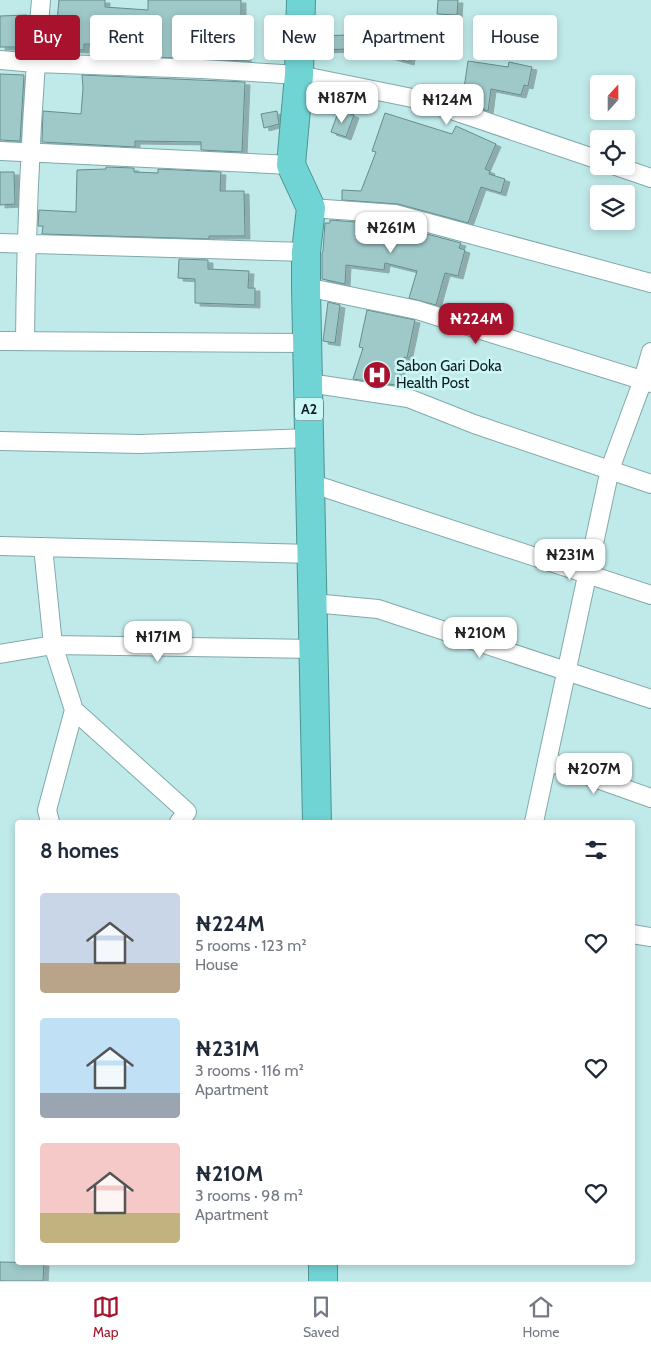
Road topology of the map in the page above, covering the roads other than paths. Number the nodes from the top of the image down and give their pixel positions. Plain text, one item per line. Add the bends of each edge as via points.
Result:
1 (41, 0) edge
2 (301, 0) edge
3 (0, 60) edge
4 (35, 63) junction
5 (299, 75) junction
6 (0, 150) edge
7 (30, 152) junction
8 (590, 157) edge
9 (291, 166) junction
10 (635, 173) edge
11 (651, 178) edge
12 (311, 208) junction
13 (0, 243) edge
14 (26, 244) junction
15 (306, 252) junction
16 (651, 283) edge
17 (306, 287) junction
18 (0, 340) edge
19 (25, 341) junction
20 (308, 343) junction
21 (651, 352) edge
22 (647, 382) edge
23 (309, 383) junction
24 (310, 438) junction
25 (0, 441) edge
26 (610, 470) junction
27 (310, 483) junction
28 (651, 484) edge
29 (0, 546) edge
30 (43, 547) junction
31 (312, 554) junction
32 (588, 574) junction
33 (651, 595) edge
34 (313, 603) junction
35 (53, 645) junction
36 (314, 649) junction
37 (0, 654) edge
38 (567, 671) junction
39 (651, 699) edge
40 (74, 710) junction
41 (547, 761) junction
42 (651, 798) edge
43 (50, 820) edge
44 (181, 820) edge
45 (317, 820) edge
46 (534, 820) edge
47 (635, 935) edge
48 (651, 938) edge
49 (323, 1265) edge
50 (323, 1281) edge

1 - 4 street
2 - 5 highway
3 - 4 street
4 - 5 street
4 - 7 street
5 - 8 street via 422,100
5 - 9 highway
6 - 7 street
7 - 9 street
7 - 14 street
9 - 12 highway
10 - 11 street
12 - 15 highway, A2
12 - 16 street via 395,214
13 - 14 street
14 - 15 street
14 - 19 street
15 - 17 highway, A2
17 - 20 highway, A2
17 - 22 street via 417,310
18 - 19 street
19 - 20 street
20 - 23 highway, A2
21 - 22 street
22 - 26 street
23 - 24 highway, A2
23 - 26 street via 408,398
24 - 25 street via 140,444
24 - 27 highway, A2
26 - 28 street
26 - 32 street
27 - 31 highway, A2
27 - 32 street
29 - 30 street
30 - 31 street
30 - 35 street
31 - 34 highway, A2
32 - 33 street
32 - 38 street
34 - 36 highway, A2
34 - 38 street via 378,609
35 - 36 street
35 - 37 street
35 - 40 street
36 - 45 highway, A2
38 - 39 street
38 - 41 street
40 - 43 street via 47,810
40 - 44 street via 187,812
41 - 42 street
41 - 46 street
47 - 48 street
49 - 50 highway

